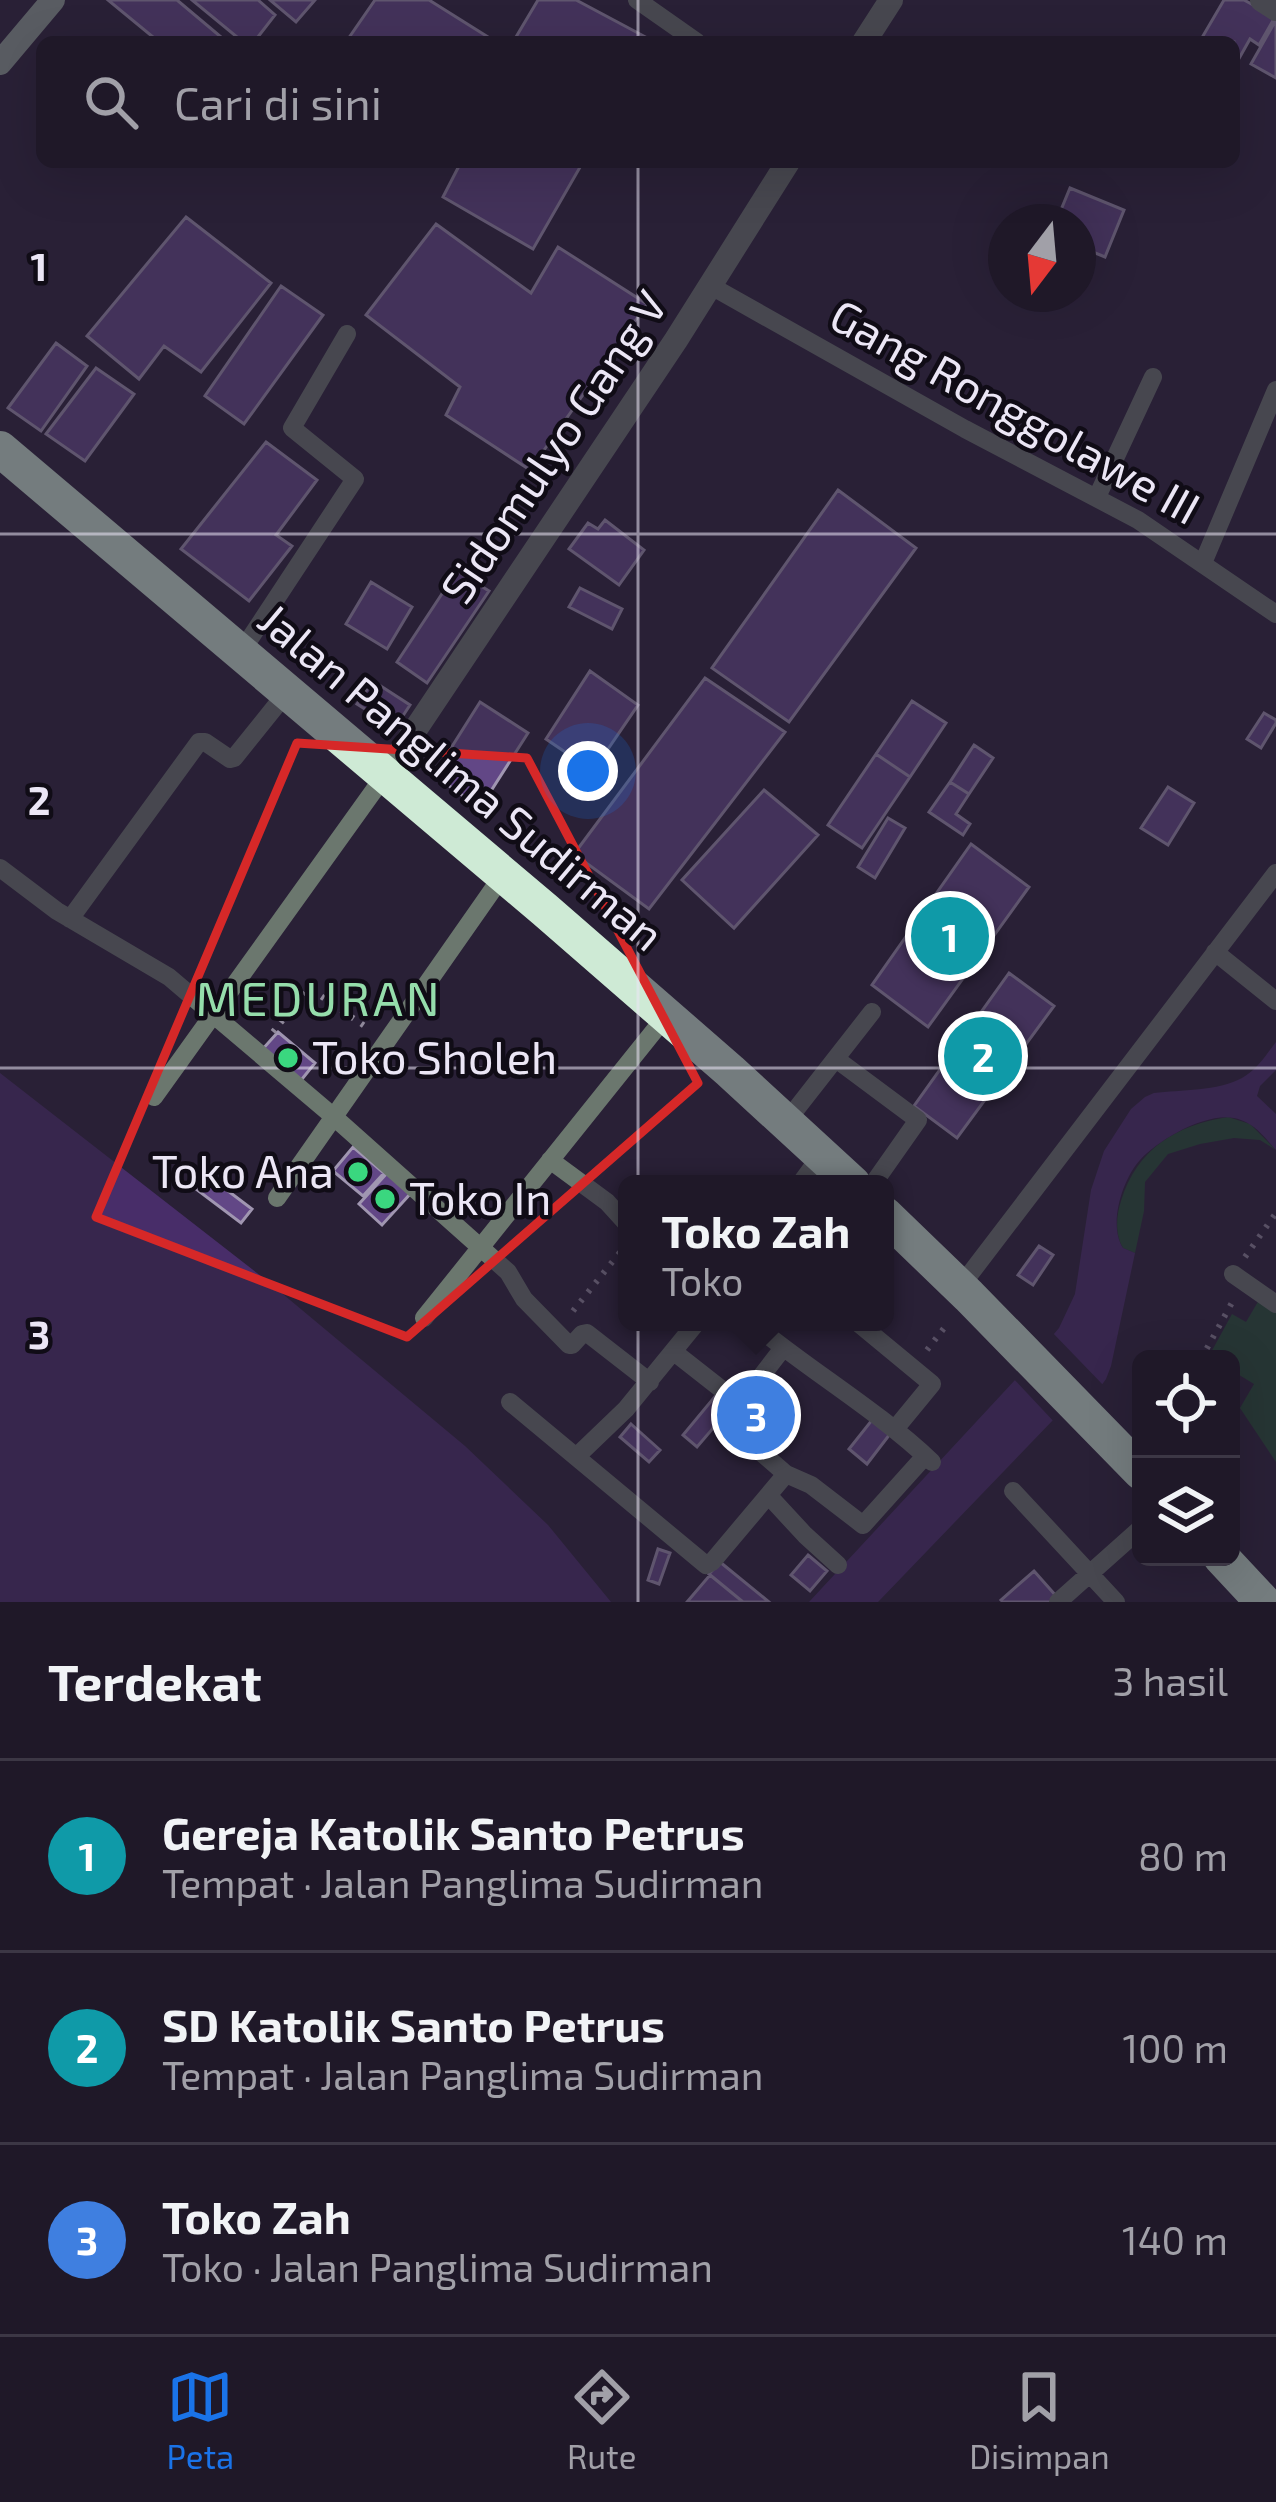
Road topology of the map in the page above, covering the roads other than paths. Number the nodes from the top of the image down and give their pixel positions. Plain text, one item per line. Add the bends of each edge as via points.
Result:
1 (53, 0) edge
2 (637, 0) edge
3 (891, 0) edge
4 (1262, 0) edge
5 (1276, 9) edge
6 (689, 36) edge
7 (868, 36) edge
8 (0, 63) edge
9 (784, 168) edge
10 (711, 286) junction
11 (347, 334) dead end
12 (1153, 377) dead end
13 (1276, 389) edge
14 (0, 449) edge
15 (1097, 497) junction
16 (1203, 563) junction
17 (1276, 614) edge
18 (241, 652) junction
19 (287, 692) junction
20 (385, 775) junction
21 (0, 868) edge
22 (1276, 873) edge
23 (503, 875) junction
24 (70, 919) junction
25 (1215, 952) junction
26 (1276, 1001) edge
27 (872, 1012) dead end
28 (213, 1014) junction
29 (666, 1016) junction
30 (836, 1059) junction
31 (154, 1097) dead end
32 (334, 1117) junction
33 (786, 1122) junction
34 (822, 1154) junction
35 (550, 1160) junction
36 (807, 1175) edge
37 (844, 1175) edge
38 (879, 1175) edge
39 (278, 1198) dead end
40 (618, 1214) edge
41 (894, 1224) edge
42 (480, 1248) junction
43 (1238, 1278) road end
44 (974, 1302) junction
45 (1276, 1304) edge
46 (424, 1318) dead end
47 (690, 1331) edge
48 (762, 1331) edge
49 (868, 1331) edge
50 (783, 1348) junction
51 (674, 1352) junction
52 (650, 1382) junction
53 (510, 1402) dead end
54 (739, 1403) junction
55 (896, 1429) junction
56 (576, 1457) junction
57 (1132, 1463) edge
58 (786, 1474) junction
59 (1013, 1491) dead end
60 (769, 1496) junction
61 (1132, 1536) edge
62 (838, 1565) dead end
63 (1229, 1566) edge
64 (1090, 1574) junction
65 (1058, 1602) edge
66 (1117, 1602) edge
67 (1263, 1602) edge

1 - 8 main road
2 - 6 lane
3 - 7 street
4 - 5 street
9 - 10 street, Sidomulyo Gang V
10 - 15 lane, Gang Ronggolawe III
10 - 20 street, Sidomulyo Gang V
11 - 18 lane via 292,428 355,479
12 - 15 lane
13 - 16 lane
14 - 18 highway, Jalan Panglima Sudirman
15 - 16 lane, Gang Ronggolawe III
16 - 17 lane, Gang Ronggolawe III
18 - 19 highway, Jalan Panglima Sudirman
19 - 20 highway, Jalan Panglima Sudirman
19 - 24 lane via 234,758 203,741 196,746
20 - 23 highway, Jalan Panglima Sudirman
20 - 28 lane
21 - 24 lane
22 - 25 lane
23 - 29 highway, Jalan Panglima Sudirman
23 - 32 lane
24 - 28 lane via 159,970
25 - 26 lane
25 - 44 lane
27 - 30 lane
28 - 31 lane
28 - 32 lane
29 - 33 highway, Jalan Panglima Sudirman
29 - 35 lane
30 - 33 lane
30 - 38 lane via 918,1120
32 - 39 lane
32 - 42 lane
33 - 34 highway, Jalan Panglima Sudirman
34 - 36 lane
34 - 37 highway, Jalan Panglima Sudirman
35 - 40 lane
35 - 42 lane
41 - 44 highway
42 - 46 lane
42 - 52 lane via 571,1346 587,1333
43 - 45 lane
44 - 57 highway
47 - 51 lane
48 - 50 lane
49 - 55 lane via 932,1387
50 - 54 lane
50 - 55 lane
51 - 52 lane
51 - 54 lane
52 - 56 lane
53 - 56 lane
54 - 58 lane via 726,1423
55 - 58 lane via 930,1460 864,1525
56 - 60 lane via 706,1565
58 - 60 lane
59 - 64 lane
60 - 62 lane
61 - 64 lane
63 - 67 highway
64 - 65 lane
64 - 66 lane

